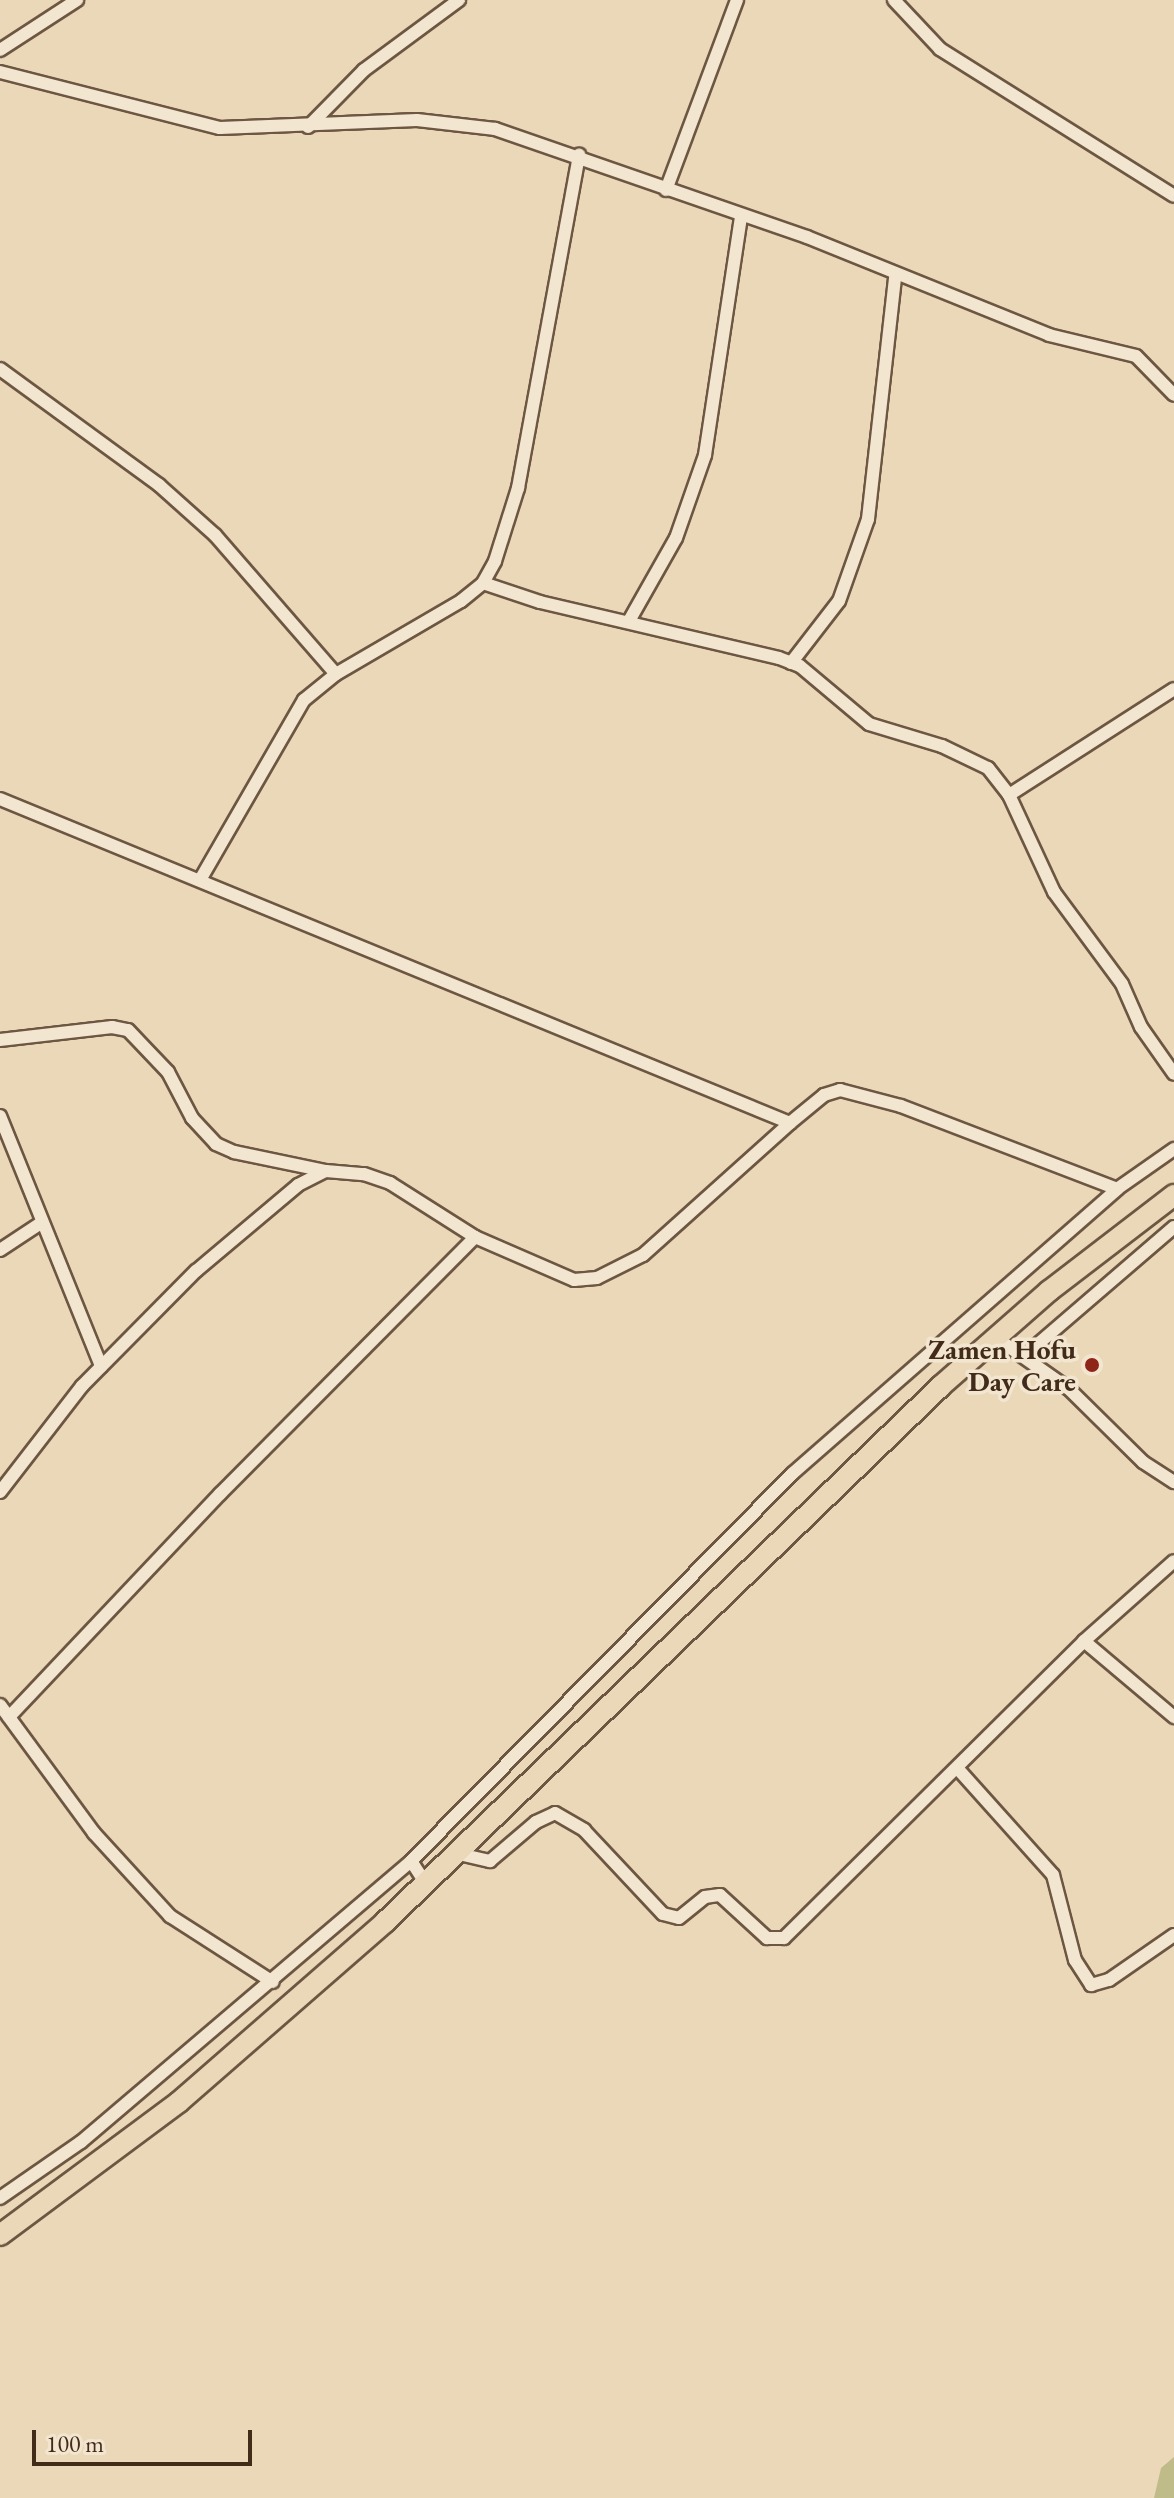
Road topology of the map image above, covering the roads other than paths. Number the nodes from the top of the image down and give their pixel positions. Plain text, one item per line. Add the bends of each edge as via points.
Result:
1 (77, 0) edge
2 (459, 0) edge
3 (737, 0) edge
4 (894, 0) edge
5 (0, 50) edge
6 (0, 72) edge
7 (308, 127) junction
8 (579, 155) junction
9 (666, 190) junction
10 (1174, 196) edge
11 (741, 218) junction
12 (895, 277) junction
13 (0, 369) edge
14 (1174, 395) edge
15 (483, 583) junction
16 (629, 621) junction
17 (791, 663) junction
18 (336, 674) junction
19 (1174, 689) edge
20 (1009, 795) junction
21 (0, 799) edge
22 (200, 880) junction
23 (0, 1040) edge
24 (1174, 1074) edge
25 (0, 1116) edge
26 (790, 1123) junction
27 (1174, 1149) edge
28 (326, 1171) junction
29 (1117, 1189) junction
30 (1174, 1195) edge
31 (41, 1223) junction
32 (1174, 1227) edge
33 (475, 1237) junction
34 (0, 1250) edge
35 (995, 1337) junction
36 (1024, 1356) junction
37 (101, 1366) junction
38 (1174, 1482) edge
39 (0, 1492) edge
40 (1174, 1561) edge
41 (1084, 1641) junction
42 (0, 1705) edge
43 (9, 1717) junction
44 (1174, 1717) edge
45 (958, 1769) junction
46 (459, 1854) junction
47 (411, 1861) junction
48 (426, 1884) junction
49 (1174, 1935) edge
50 (273, 1982) junction
51 (0, 2198) edge
52 (0, 2235) edge

1 - 5 street
2 - 7 street via 364,70
3 - 9 street
4 - 10 street via 940,49
6 - 7 street via 220,128
7 - 8 street via 417,120 461,123
8 - 9 street
8 - 15 street via 518,488
9 - 11 street
11 - 12 street via 807,237
11 - 16 street via 705,455 676,538
12 - 14 street via 1049,335 1136,356
12 - 17 street via 868,519 839,601
13 - 18 street via 138,468 204,525
15 - 16 street
15 - 18 street
16 - 17 street via 740,645
17 - 20 street via 869,724 974,759 1000,779
18 - 22 street via 288,721
19 - 20 street
20 - 24 street via 1054,892 1122,984 1141,1027
21 - 22 street
22 - 26 street
23 - 28 street via 112,1027 128,1030 168,1072 192,1118 216,1144
25 - 31 street
26 - 29 street via 824,1095 840,1090 863,1093
26 - 33 street via 681,1226 643,1255 597,1278 574,1280
27 - 29 street
28 - 33 street via 364,1174 390,1183
28 - 37 street via 298,1185 249,1225
29 - 47 street via 793,1473
30 - 35 main road
31 - 34 street
31 - 37 street
32 - 36 street
33 - 43 street
35 - 36 street
35 - 46 main road via 728,1588
36 - 38 street via 1069,1389 1143,1462
37 - 39 street
40 - 41 street
41 - 44 street
41 - 45 street
42 - 43 street
43 - 50 street via 94,1833 170,1916
45 - 46 street via 791,1933 776,1941 747,1923 720,1895 705,1897 679,1918 663,1914 584,1830 555,1813 536,1822 490,1861
45 - 49 street via 1053,1875 1064,1899 1075,1960 1091,1985 1109,1980
46 - 48 main road
47 - 48 street
47 - 50 street
48 - 52 main road via 179,2102
50 - 51 street via 81,2142

